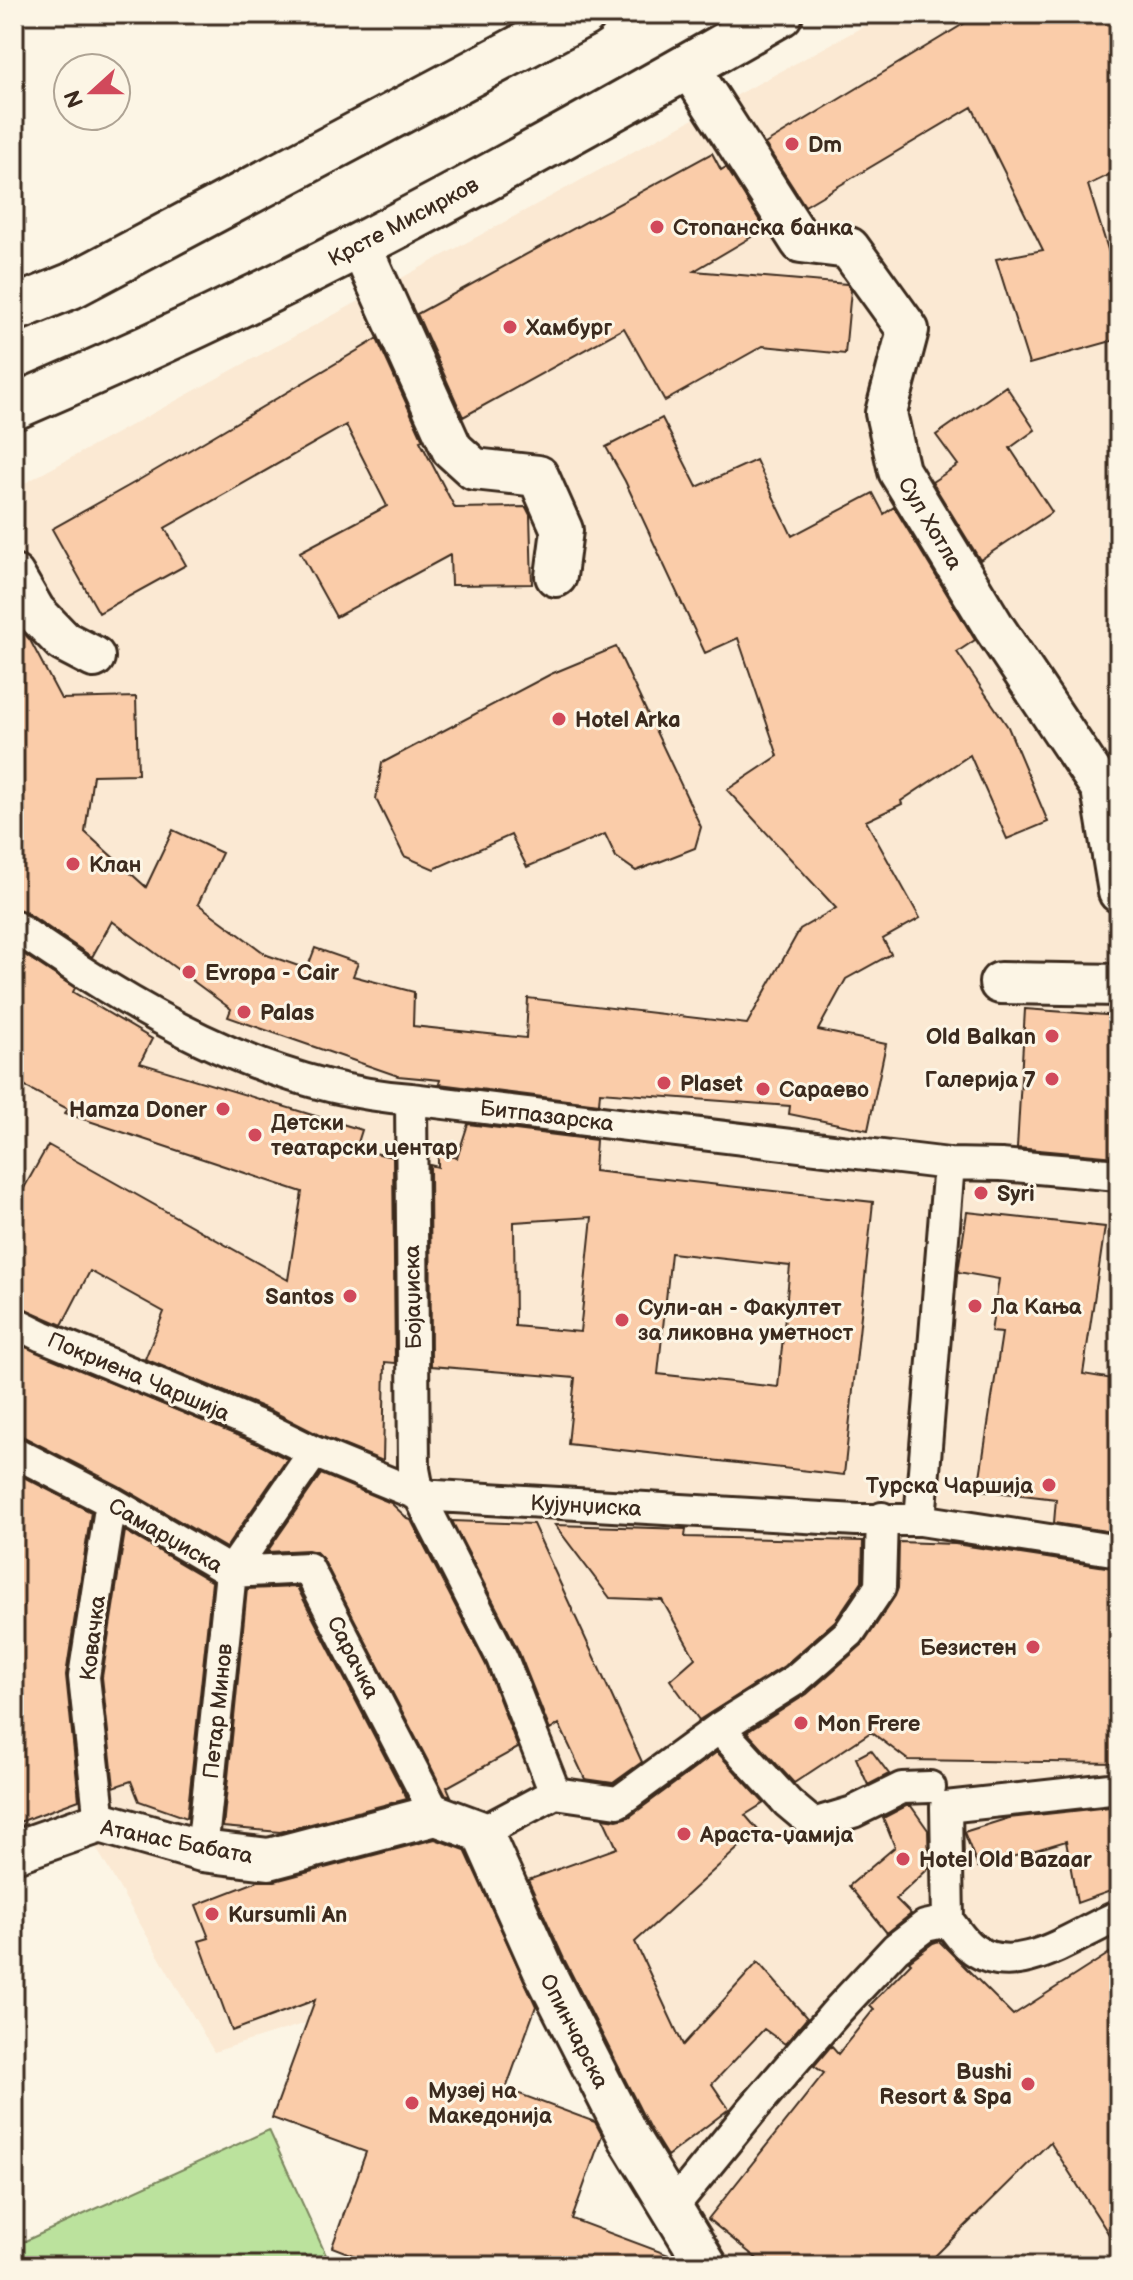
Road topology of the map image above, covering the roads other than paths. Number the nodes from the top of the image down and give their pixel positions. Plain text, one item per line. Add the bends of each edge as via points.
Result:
1 (584, 14) edge
2 (780, 14) edge
3 (688, 66) junction
4 (360, 245) junction
5 (14, 309) edge
6 (14, 407) edge
7 (14, 576) edge
8 (556, 576) dead end
9 (94, 657) dead end
10 (1119, 892) edge
11 (14, 926) edge
12 (1000, 983) dead end
13 (1119, 985) edge
14 (411, 1099) junction
15 (949, 1164) junction
16 (1119, 1175) edge
17 (14, 1322) edge
18 (265, 1428) joint
19 (14, 1452) edge
20 (314, 1452) junction
21 (419, 1495) junction
22 (111, 1502) junction
23 (882, 1518) junction
24 (920, 1520) junction
25 (1119, 1551) edge
26 (231, 1572) junction
27 (719, 1728) junction
28 (930, 1787) dead end
29 (1119, 1788) edge
30 (555, 1793) junction
31 (436, 1815) junction
32 (100, 1822) junction
33 (482, 1832) junction
34 (202, 1851) junction
35 (14, 1852) edge
36 (1119, 1916) edge
37 (948, 1921) junction
38 (671, 2209) junction
39 (707, 2266) edge

1 - 5 street via 71,286
2 - 3 street, Крсте Мисирков
3 - 4 street, Крсте Мисирков
3 - 10 street, Сул Хотла via 801,242 849,248 908,330 886,413 899,471 995,629 1102,789
4 - 6 street, Крсте Мисирков via 120,362
4 - 8 street via 452,449 474,469 538,476 562,530
7 - 9 street via 35,612 63,641
11 - 14 street, Битпазарска via 99,982 227,1053 335,1088
12 - 13 street
14 - 15 street, Битпазарска
14 - 21 street, Бојаџиска via 414,1469
15 - 16 street, Битпазарска
15 - 24 street
17 - 18 street, Покриена Чаршија
18 - 20 street, Кујунџиска
19 - 22 street, Самарџиска
20 - 21 street, Кујунџиска
20 - 26 street, Самарџиска
21 - 23 street, Кујунџиска
21 - 30 street, Бојаџиска via 502,1658
22 - 26 street, Самарџиска
22 - 32 street, Ковачка via 84,1677
23 - 24 street, Кујунџиска
23 - 27 street via 880,1587 849,1633 795,1680
24 - 25 street, Кујунџиска
26 - 31 street, Сарачка via 308,1568
26 - 34 street, Петар Минов
27 - 28 street via 813,1824 902,1788
27 - 30 street via 618,1802
29 - 37 street via 946,1807
30 - 33 street
31 - 33 street
31 - 34 street, Атанас Бабата via 269,1859
32 - 34 street, Атанас Бабата
32 - 35 street, Атанас Бабата
33 - 38 street, Опинчарска via 543,1969
36 - 37 street via 1017,1961 994,1960 972,1949
37 - 38 street via 925,1926 896,1948
38 - 39 street, Опинчарска

